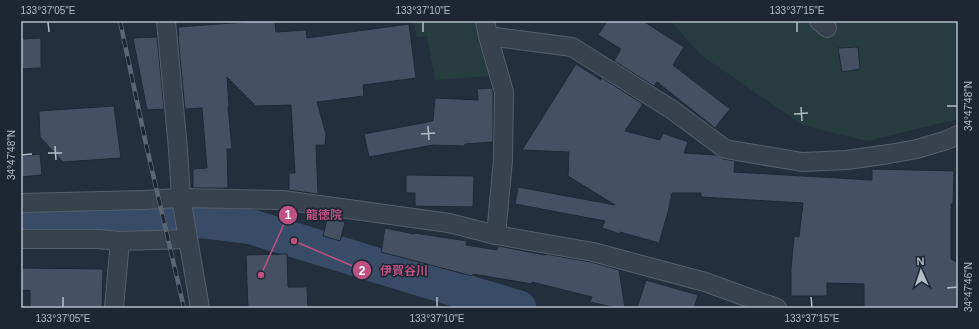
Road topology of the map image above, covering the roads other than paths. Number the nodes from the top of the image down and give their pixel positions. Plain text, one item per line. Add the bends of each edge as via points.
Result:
1 (166, 21) edge
2 (486, 29) edge
3 (958, 135) edge
4 (181, 198) junction
5 (21, 203) edge
6 (496, 235) junction
7 (187, 237) junction
8 (21, 240) edge
9 (120, 241) junction
10 (114, 308) edge
11 (200, 308) edge
12 (777, 308) edge

1 - 4 street
2 - 3 street via 572,47 671,109 725,149 802,162 847,160 917,149
2 - 6 street via 504,92 503,160
4 - 5 street
4 - 6 street via 283,200 449,223
4 - 7 street
6 - 12 street via 593,252 705,282
7 - 9 street
7 - 11 street
8 - 9 street
9 - 10 street

